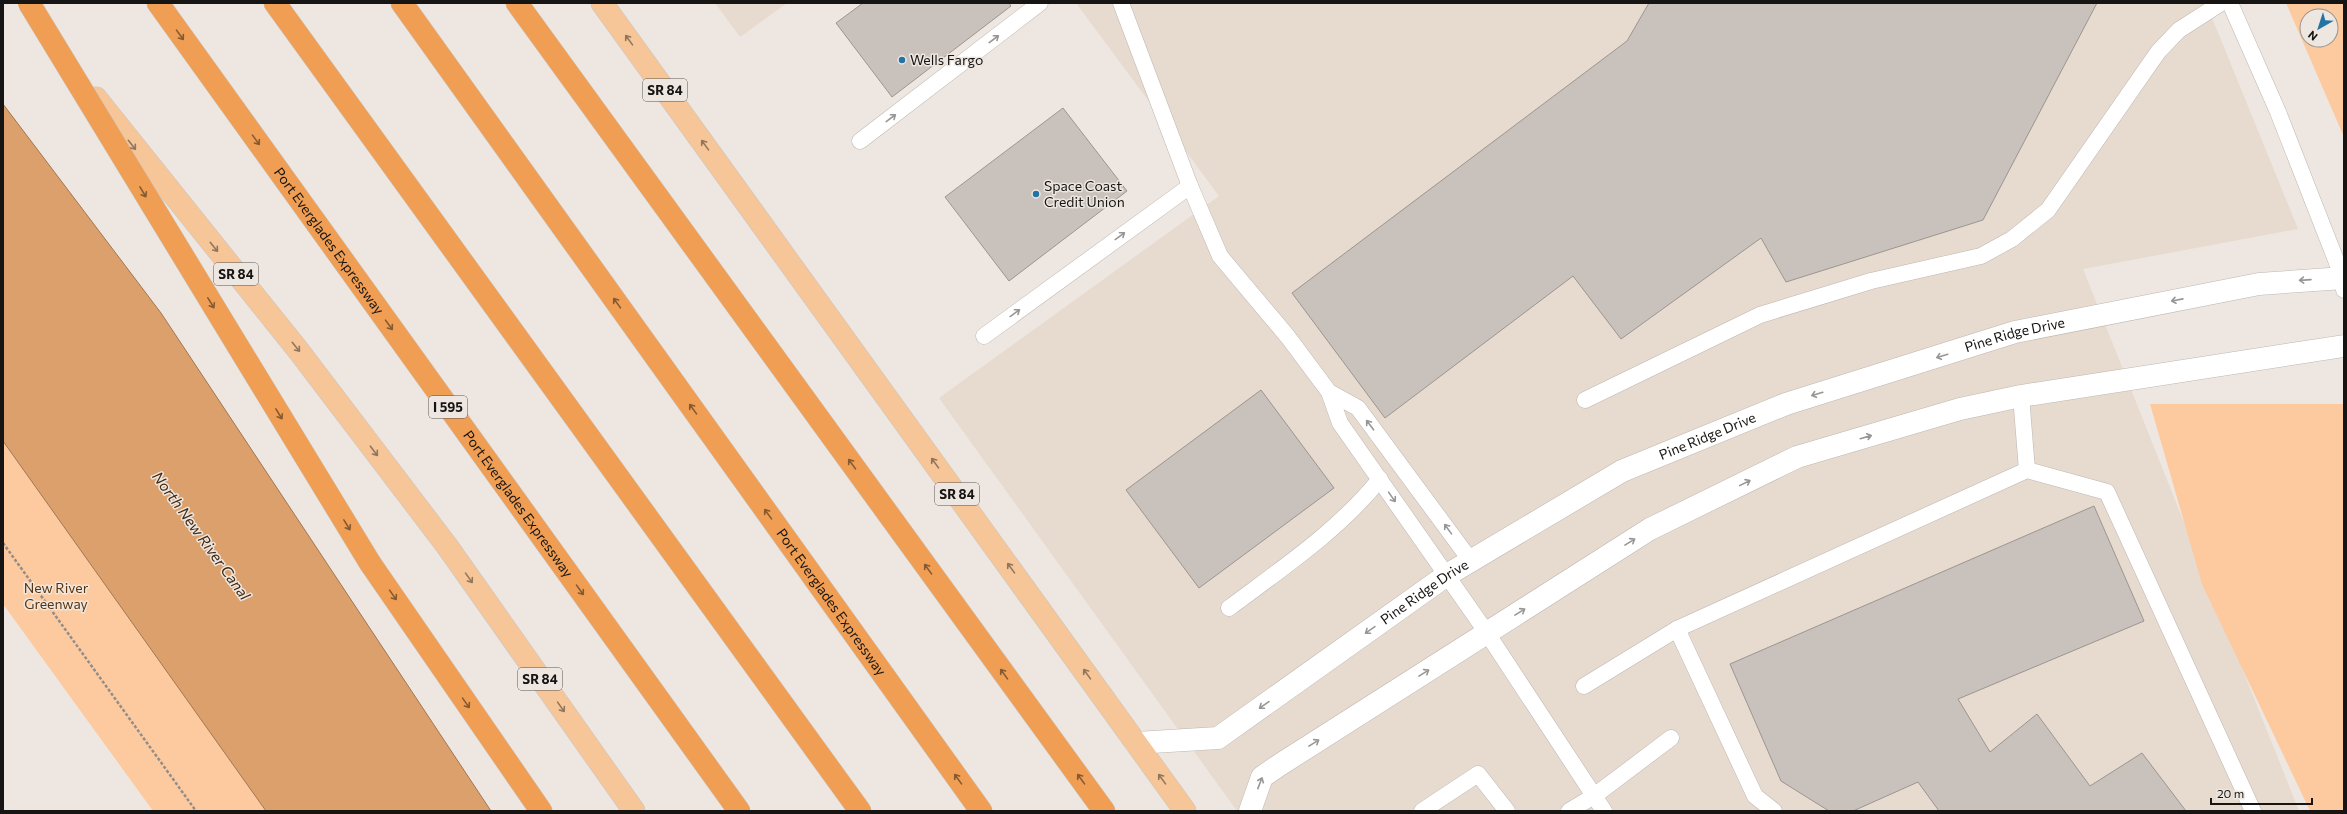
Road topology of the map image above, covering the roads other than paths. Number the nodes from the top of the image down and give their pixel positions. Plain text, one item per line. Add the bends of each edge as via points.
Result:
1 (24, 3) edge
2 (29, 3) edge
3 (158, 3) edge
4 (275, 3) edge
5 (402, 3) edge
6 (517, 3) edge
7 (602, 3) edge
8 (1040, 3) edge
9 (1121, 3) edge
10 (2221, 3) edge
11 (2230, 3) edge
12 (860, 141) dead end
13 (1190, 186) junction
14 (2344, 282) edge
15 (984, 336) dead end
16 (2344, 346) edge
17 (1328, 392) junction
18 (2021, 396) junction
19 (1585, 400) dead end
20 (2027, 470) junction
21 (1380, 479) junction
22 (1471, 560) junction
23 (1447, 574) junction
24 (1229, 608) dead end
25 (1677, 629) junction
26 (1487, 633) junction
27 (1584, 686) dead end
28 (1671, 738) dead end
29 (1136, 743) junction
30 (1594, 796) junction
31 (541, 811) edge
32 (634, 811) edge
33 (739, 811) edge
34 (860, 811) edge
35 (981, 811) edge
36 (1104, 811) edge
37 (1185, 811) edge
38 (1250, 811) edge
39 (1422, 811) edge
40 (1507, 811) edge
41 (1569, 811) edge
42 (1604, 811) edge
43 (1774, 811) edge
44 (2253, 811) edge

1 -> 32 main road, SR 84 via 178,203 298,350 447,546
2 -> 31 highway, bridge via 370,563
3 -> 33 highway, Port Everglades Expressway / I 595
4 - 34 highway
35 -> 5 highway, Port Everglades Expressway
36 -> 6 highway
29 -> 7 main road, SR 84
12 -> 8 lane
9 - 13 lane
10 - 19 lane via 2179,30 2158,52 2048,210 2012,239 1981,256 1871,281 1760,315
11 - 14 lane via 2278,112
15 -> 13 lane
13 - 17 lane via 1220,256 1288,337
14 -> 22 street, Pine Ridge Drive via 2259,284 2016,332 1786,404 1622,471
16 - 18 street
17 - 21 lane via 1340,423
22 -> 17 lane via 1358,408
18 - 20 lane
26 -> 18 street via 1650,529 1797,457 1960,409
20 - 25 lane
20 - 44 lane via 2107,492
21 -> 23 lane
21 - 24 lane via 1360,503 1282,569
22 - 23 street, Pine Ridge Drive
23 - 26 lane
23 -> 29 street, Pine Ridge Drive via 1218,738
25 - 27 lane
25 - 43 lane via 1755,796
26 - 30 lane
38 -> 26 street via 1262,777
28 - 30 lane
37 -> 29 main road, SR 84
30 - 41 lane
30 - 42 lane
39 - 40 lane via 1478,774

